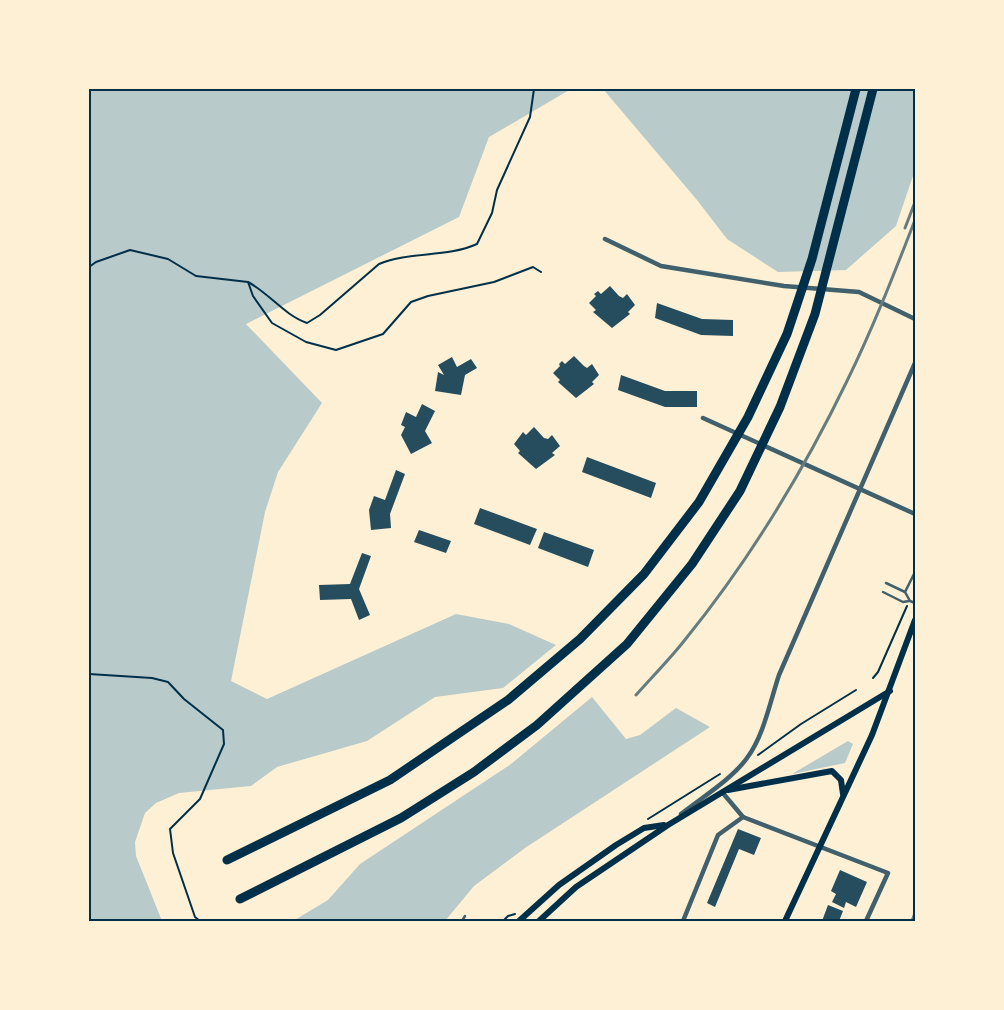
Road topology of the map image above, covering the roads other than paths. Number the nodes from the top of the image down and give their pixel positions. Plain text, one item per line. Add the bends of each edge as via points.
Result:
1 (856, 89) edge
2 (872, 89) edge
3 (605, 239) dead end
4 (915, 319) edge
5 (915, 363) edge
6 (703, 418) dead end
7 (860, 491) junction
8 (915, 514) edge
9 (915, 572) edge
10 (886, 583) dead end
11 (883, 592) dead end
12 (905, 592) junction
13 (910, 601) junction
14 (915, 604) edge
15 (915, 620) edge
16 (890, 691) junction
17 (723, 791) junction
18 (844, 795) junction
19 (743, 818) junction
20 (668, 825) junction
21 (819, 847) junction
22 (227, 860) dead end
23 (240, 899) dead end
24 (465, 916) dead end
25 (462, 921) edge
26 (519, 921) edge
27 (539, 921) edge
28 (683, 921) edge
29 (785, 921) edge
30 (866, 921) edge

1 - 22 highway via 812,259 786,334 748,417 699,502 644,574 580,639 508,700 390,780
2 - 23 highway via 815,314 780,407 740,491 692,564 627,644 537,725 474,772 401,818
3 - 4 street via 661,266 784,286 859,292
5 - 7 street
6 - 7 street
7 - 8 street
7 - 20 street via 779,675 763,724 747,758 738,769
9 - 12 lane
10 - 12 lane
11 - 13 lane via 903,602
12 - 13 lane
13 - 14 lane
15 - 16 main road
16 - 17 main road
16 - 18 main road
17 - 18 main road via 832,771 841,780
17 - 19 street
17 - 20 main road
18 - 21 main road
19 - 21 street
19 - 28 street via 718,835
20 - 26 main road via 644,828 616,845 559,885
20 - 27 main road via 576,887
21 - 29 main road
21 - 30 street via 888,873
24 - 25 lane

